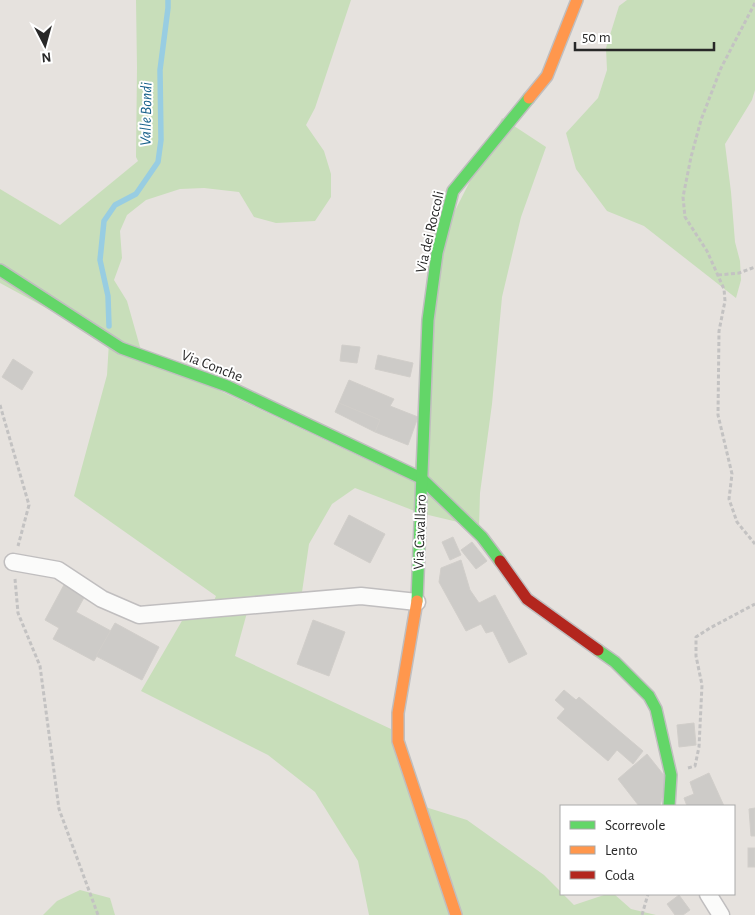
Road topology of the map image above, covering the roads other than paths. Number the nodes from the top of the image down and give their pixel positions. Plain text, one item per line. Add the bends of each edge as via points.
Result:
1 (577, 0) edge
2 (0, 270) edge
3 (421, 478) junction
4 (13, 562) road end
5 (417, 602) junction
6 (669, 805) edge
7 (709, 895) edge
8 (456, 915) edge
9 (721, 915) edge

1 - 3 street, Via dei Roccoli via 547,76 453,191 437,253 428,320
2 - 3 street, Via Conche via 121,348 228,386
3 - 5 street, Via Cavallaro
3 - 6 street, Via Cavallaro via 482,537 527,599 615,662 648,696 656,709 671,775
4 - 5 street via 58,570 102,599 138,614 361,596
5 - 8 street, Via Cavallaro via 398,713 398,740
7 - 9 street

